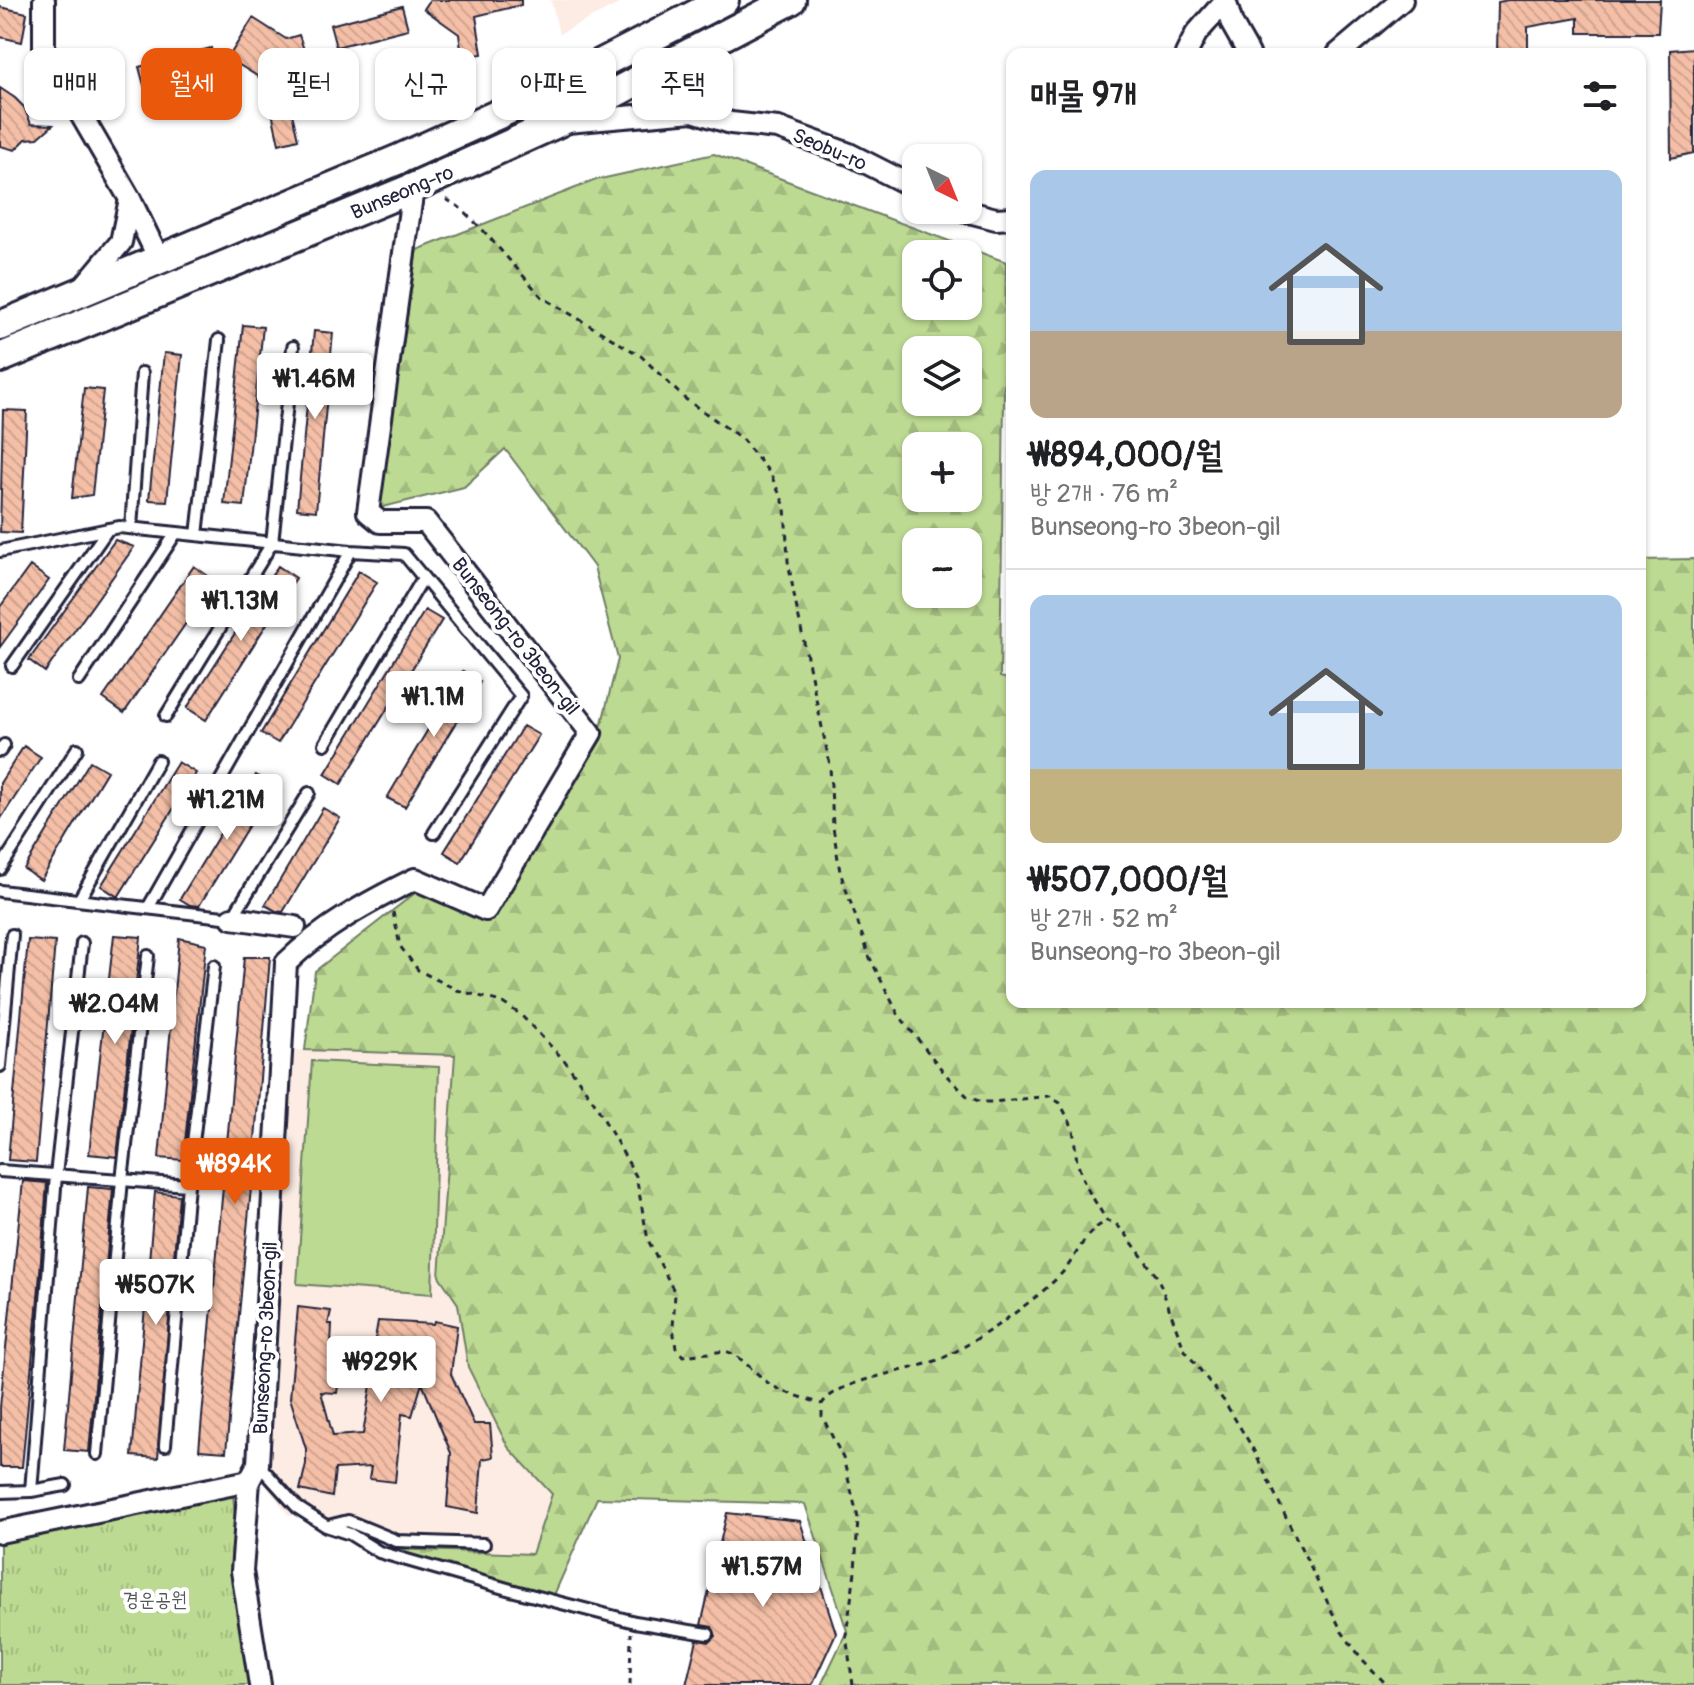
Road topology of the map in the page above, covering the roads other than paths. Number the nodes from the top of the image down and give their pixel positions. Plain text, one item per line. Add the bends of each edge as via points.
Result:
1 (44, 0) edge
2 (724, 0) edge
3 (791, 0) edge
4 (1402, 0) edge
5 (1225, 1) edge
6 (1189, 48) edge
7 (1246, 48) edge
8 (1345, 48) edge
9 (559, 122) junction
10 (902, 181) edge
11 (418, 186) junction
12 (130, 199) junction
13 (982, 215) edge
14 (1006, 218) edge
15 (159, 259) junction
16 (79, 293) junction
17 (0, 326) edge
18 (219, 340) dead end
19 (293, 347) dead end
20 (0, 358) edge
21 (142, 373) dead end
22 (131, 528) junction
23 (108, 529) junction
24 (176, 533) junction
25 (197, 535) junction
26 (272, 543) junction
27 (0, 551) edge
28 (351, 551) junction
29 (423, 578) junction
30 (12, 666) dead end
31 (79, 680) dead end
32 (166, 716) dead end
33 (325, 744) dead end
34 (77, 749) dead end
35 (158, 761) dead end
36 (309, 793) dead end
37 (434, 833) dead end
38 (0, 869) edge
39 (0, 891) edge
40 (79, 900) junction
41 (148, 908) junction
42 (232, 918) junction
43 (295, 927) dead end
44 (12, 935) dead end
45 (82, 943) dead end
46 (148, 956) dead end
47 (214, 966) dead end
48 (0, 1066) edge
49 (0, 1171) edge
50 (56, 1175) junction
51 (122, 1180) junction
52 (188, 1185) junction
53 (165, 1445) dead end
54 (97, 1454) dead end
55 (254, 1472) junction
56 (65, 1485) dead end
57 (31, 1491) junction
58 (0, 1492) edge
59 (326, 1526) junction
60 (0, 1532) edge
61 (484, 1544) dead end
62 (708, 1634) dead end
63 (260, 1685) edge

1 - 12 street via 44,51
2 - 15 main road, Bunseong-ro via 534,98
3 - 9 main road, Bunseong-ro
4 - 8 street
5 - 6 street
5 - 7 street
9 - 10 street, Seobu-ro via 693,111 731,123 778,128
9 - 11 main road, Bunseong-ro
11 - 20 main road, Bunseong-ro
11 - 55 street, Bunseong-ro 3beon-gil via 368,512 380,522 426,522 591,733 486,910 415,879 358,908 286,963
12 - 15 street
12 - 16 street via 121,242
13 - 14 street
15 - 16 main road, Bunseong-ro
16 - 17 main road, Bunseong-ro
18 - 25 lane
19 - 26 lane
21 - 22 lane
22 - 23 lane
22 - 24 lane
23 - 27 lane
23 - 30 lane
24 - 25 lane
24 - 31 lane
25 - 26 lane
26 - 28 lane
26 - 32 lane
28 - 29 lane via 404,554
28 - 41 lane
29 - 33 lane
29 - 37 lane via 521,696
34 - 38 lane
35 - 40 lane
36 - 42 lane
39 - 40 lane
40 - 41 lane
41 - 42 lane
42 - 43 street
44 - 48 lane
45 - 50 lane
46 - 51 lane
47 - 52 lane
49 - 50 lane
50 - 51 lane
50 - 57 lane
51 - 52 lane
51 - 54 lane
52 - 53 lane
55 - 59 lane, Bunseong-ro 3beon-gil
55 - 60 street
55 - 63 street, Bunseong-ro 3beon-gil via 242,1571
56 - 57 lane
57 - 58 lane
59 - 61 lane via 348,1521 397,1541
59 - 62 lane, Bunseong-ro 3beon-gil via 409,1562 631,1621

